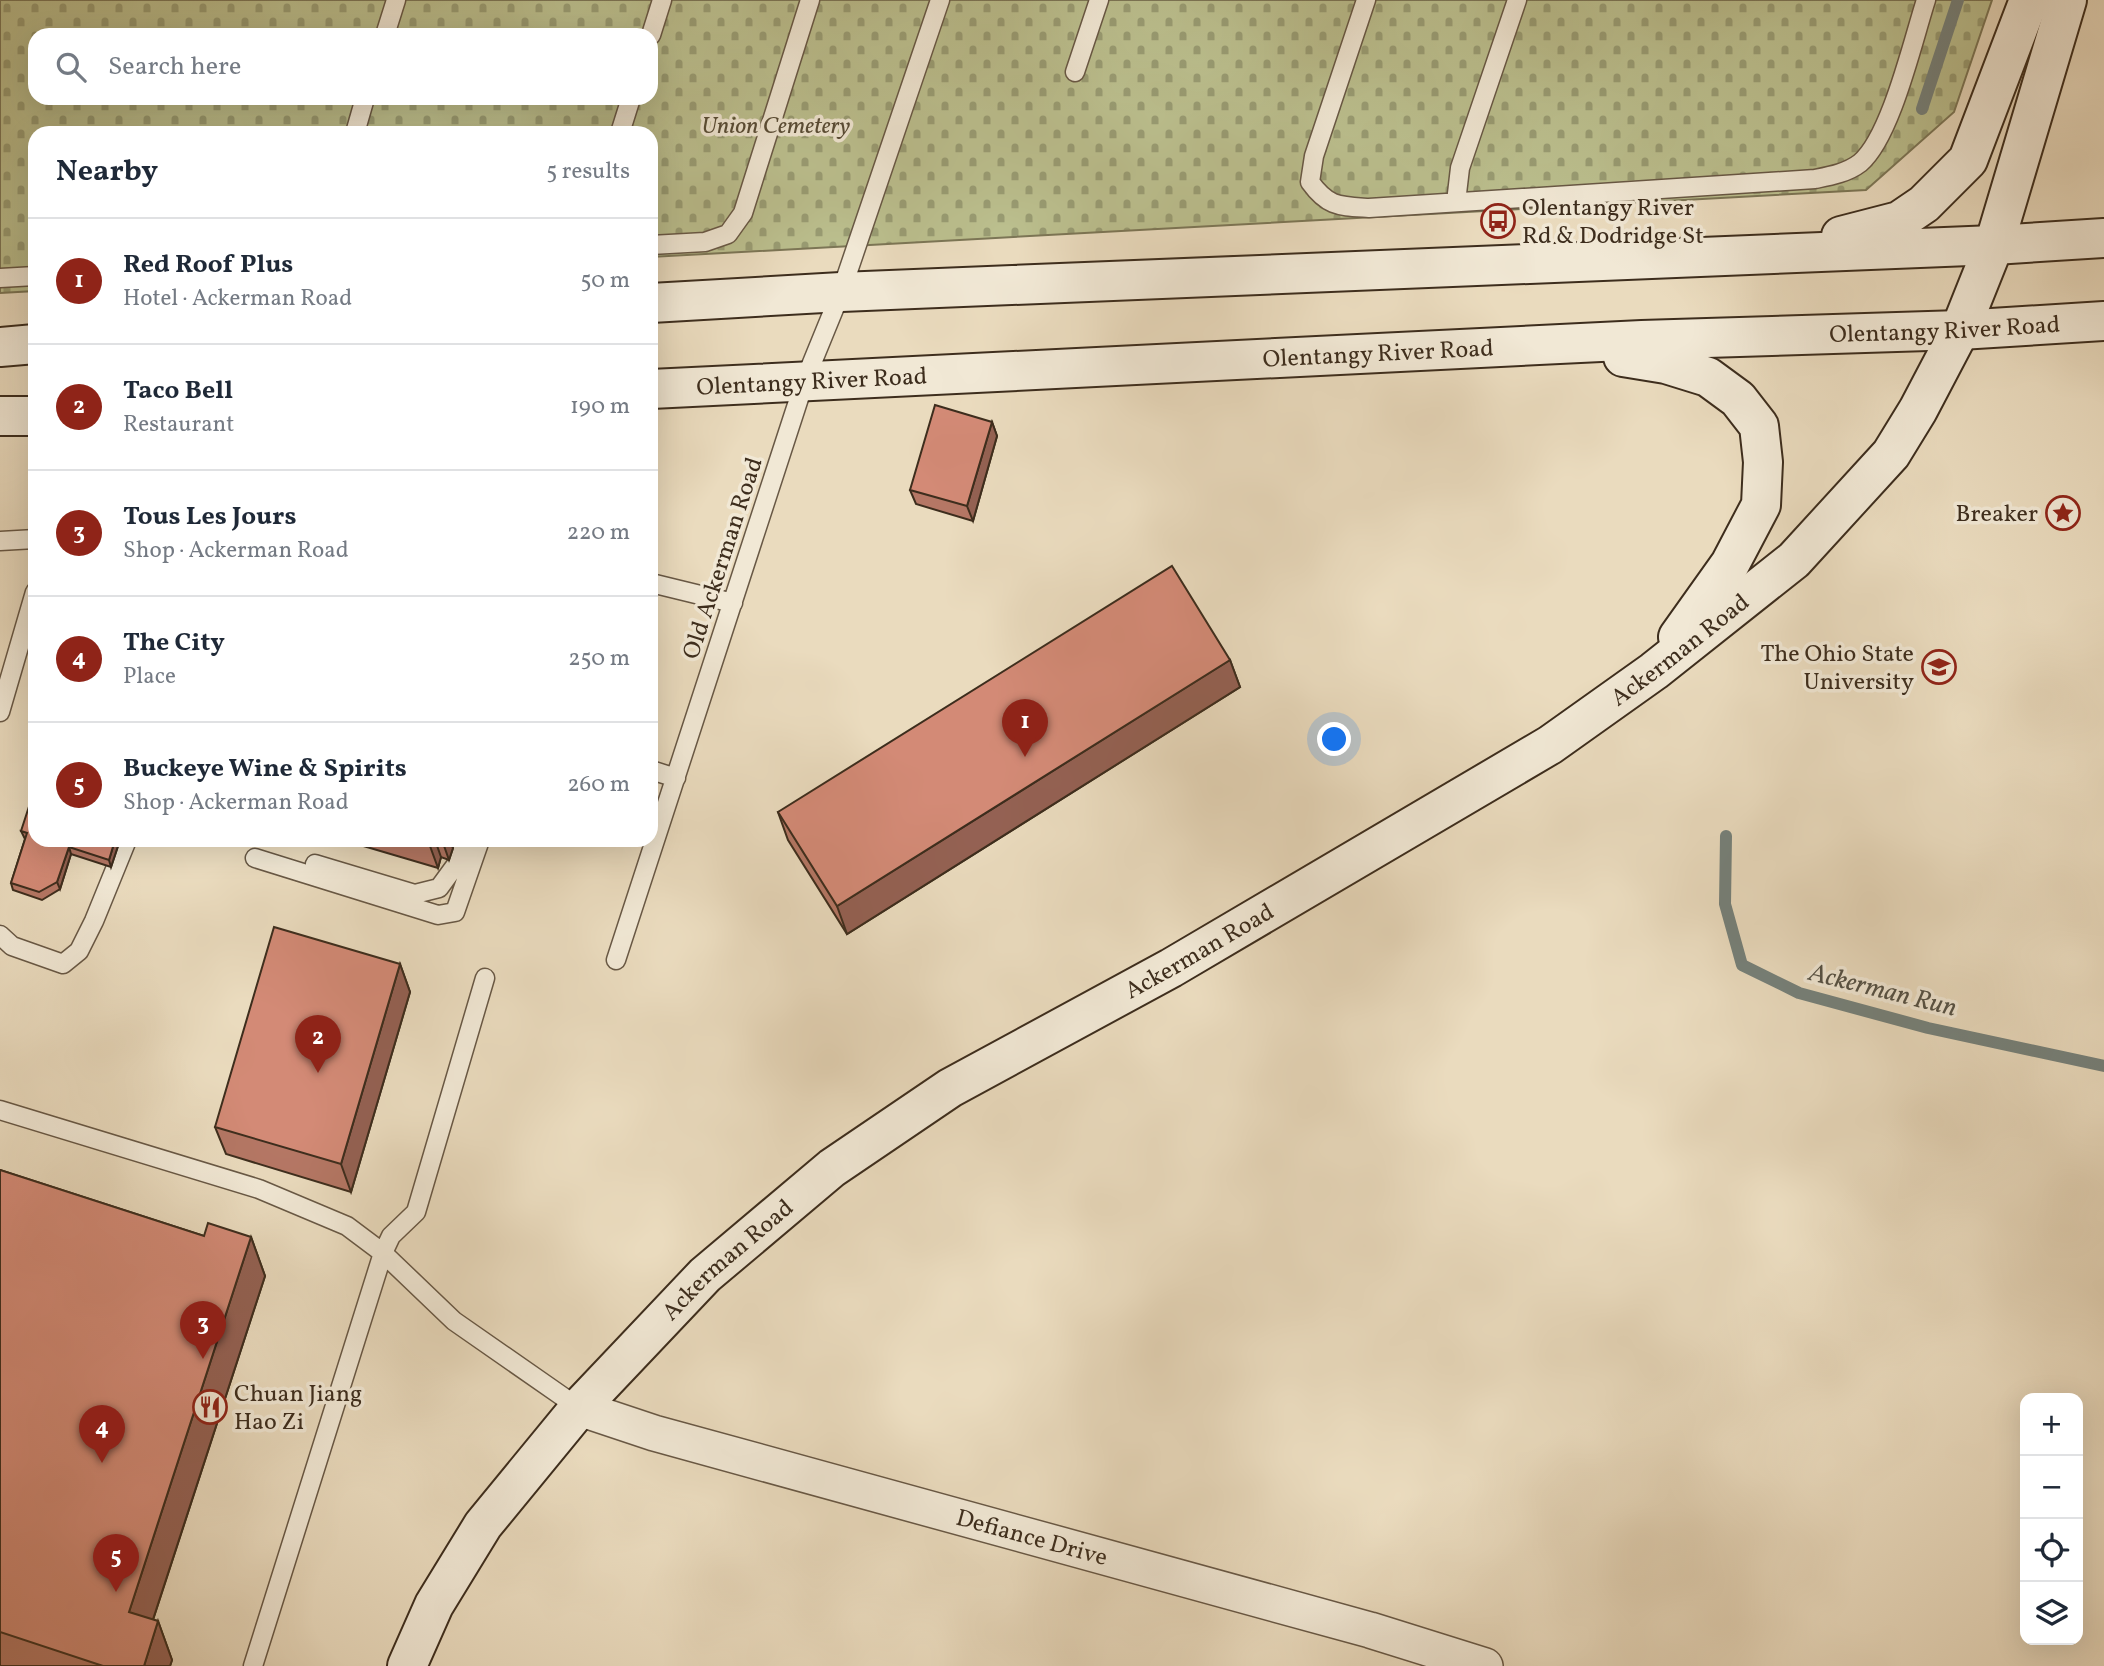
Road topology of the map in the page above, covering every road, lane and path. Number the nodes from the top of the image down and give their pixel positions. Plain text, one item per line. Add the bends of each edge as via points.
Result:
1 (396, 0) edge
2 (662, 0) edge
3 (810, 0) edge
4 (940, 0) edge
5 (1099, 0) edge
6 (1366, 0) edge
7 (1517, 0) edge
8 (1926, 0) edge
9 (2029, 0) edge
10 (2067, 0) edge
11 (387, 28) edge
12 (653, 28) edge
13 (1075, 72) dead end
14 (363, 105) edge
15 (629, 105) edge
16 (357, 126) edge
17 (622, 126) edge
18 (1456, 202) junction
19 (2104, 238) edge
20 (658, 245) edge
21 (1994, 245) junction
22 (1784, 254) junction
23 (28, 276) edge
24 (0, 278) edge
25 (841, 292) junction
26 (658, 303) edge
27 (2104, 321) edge
28 (1960, 330) junction
29 (28, 345) edge
30 (1552, 345) junction
31 (0, 347) edge
32 (805, 380) junction
33 (658, 389) edge
34 (28, 416) edge
35 (0, 417) edge
36 (28, 428) edge
37 (28, 539) edge
38 (0, 541) edge
39 (658, 585) edge
40 (733, 603) junction
41 (28, 616) edge
42 (1654, 671) junction
43 (0, 712) edge
44 (658, 772) edge
45 (676, 778) junction
46 (658, 833) edge
47 (124, 847) edge
48 (463, 847) edge
49 (478, 847) edge
50 (653, 847) edge
51 (0, 935) edge
52 (616, 960) dead end
53 (485, 978) dead end
54 (0, 1110) edge
55 (383, 1253) junction
56 (579, 1408) junction
57 (253, 1666) edge
58 (407, 1666) edge
59 (1485, 1666) edge

1 - 11 lane
2 - 12 lane
3 - 20 lane via 743,213 728,234 705,242
4 - 25 lane, Old Ackerman Road
5 - 13 lane
6 - 18 lane via 1314,156 1310,182 1321,197 1341,206
7 - 18 lane via 1460,168
8 - 18 lane via 1875,145 1860,163 1839,174
9 - 22 main road via 1968,160 1954,176 1899,221
10 - 21 main road, Ackerman Road
14 - 16 lane
15 - 17 lane
19 - 21 main road
21 - 22 main road
21 - 28 main road, Ackerman Road
22 - 25 main road
23 - 24 lane
25 - 26 main road
25 - 32 lane, Old Ackerman Road
27 - 28 main road, Olentangy River Road
28 - 30 main road, Olentangy River Road
28 - 42 main road, Ackerman Road via 1891,454 1794,560
29 - 31 main road
30 - 32 main road, Olentangy River Road
30 - 42 main road via 1709,376 1738,398 1759,426 1761,505 1730,564
32 - 33 main road, Olentangy River Road
32 - 40 lane, Old Ackerman Road
34 - 35 main road
35 - 36 lane
37 - 38 lane
39 - 40 lane
40 - 45 lane, Old Ackerman Road
41 - 43 lane
42 - 56 main road, Ackerman Road via 1550,744 1171,968 950,1088 832,1168 705,1275
44 - 45 lane
45 - 46 lane, Old Ackerman Road
47 - 51 lane via 79,951 63,964 12,946
48 - 49 lane via 439,888 415,894 256,853 439,915 455,912
50 - 52 lane, Old Ackerman Road
53 - 55 lane via 416,1212 391,1236
54 - 55 lane via 259,1189 347,1226
55 - 56 lane via 454,1321
55 - 57 lane
56 - 58 main road, Ackerman Road via 483,1525 434,1605
56 - 59 street, Defiance Drive via 654,1433 1370,1630

